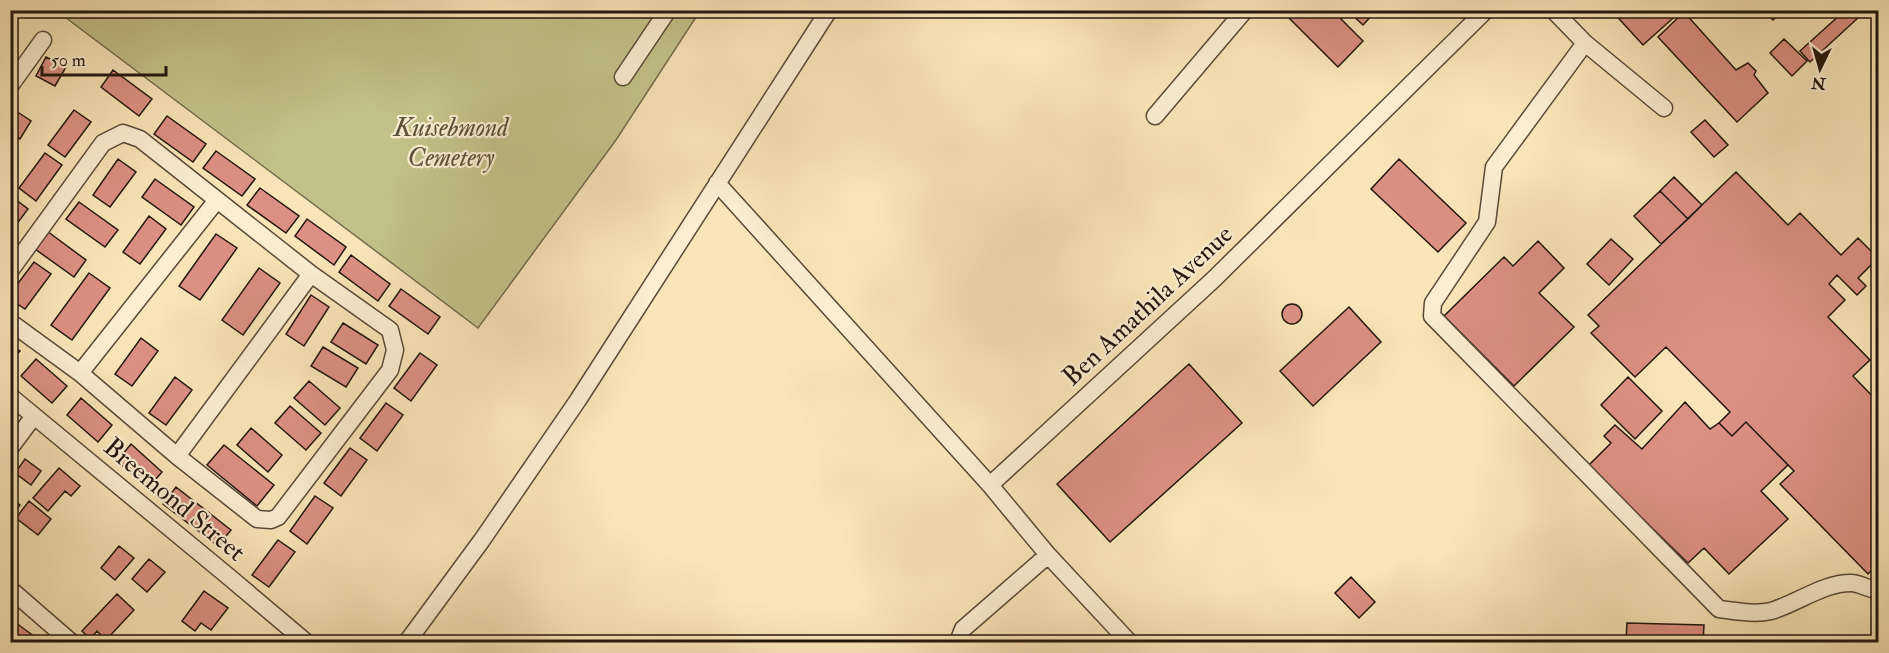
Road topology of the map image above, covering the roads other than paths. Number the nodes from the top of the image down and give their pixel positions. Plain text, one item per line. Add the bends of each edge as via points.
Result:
1 (668, 10) edge
2 (829, 10) edge
3 (1245, 10) edge
4 (1486, 10) edge
5 (1553, 10) edge
6 (43, 40) dead end
7 (1585, 42) junction
8 (623, 77) dead end
9 (10, 86) edge
10 (1664, 108) dead end
11 (1155, 116) dead end
12 (717, 183) junction
13 (217, 200) junction
14 (10, 272) edge
15 (311, 274) junction
16 (10, 322) edge
17 (80, 373) junction
18 (10, 396) edge
19 (34, 416) junction
20 (10, 448) edge
21 (177, 456) junction
22 (990, 485) junction
23 (1048, 555) junction
24 (10, 589) edge
25 (1878, 590) edge
26 (72, 642) edge
27 (306, 642) edge
28 (407, 642) edge
29 (958, 642) edge
30 (1129, 642) edge

1 - 8 street
2 - 12 street
3 - 11 street
4 - 22 street, Ben Amathila Avenue via 1214,279
5 - 7 street
6 - 9 street
7 - 10 street
7 - 25 street via 1494,167 1487,222 1433,303 1432,315 1719,609 1770,611 1835,585 1854,583
12 - 22 street
12 - 28 street via 578,399
13 - 14 street via 140,139 123,133 103,143
13 - 15 street
13 - 17 street
15 - 21 street
15 - 21 street via 390,330 395,350 390,370 278,517 271,520 257,519
16 - 17 street
17 - 21 street
18 - 19 street, Breemond Street
19 - 20 street
19 - 27 street, Breemond Street
22 - 23 street
23 - 29 street via 963,629
23 - 30 street
24 - 26 street

